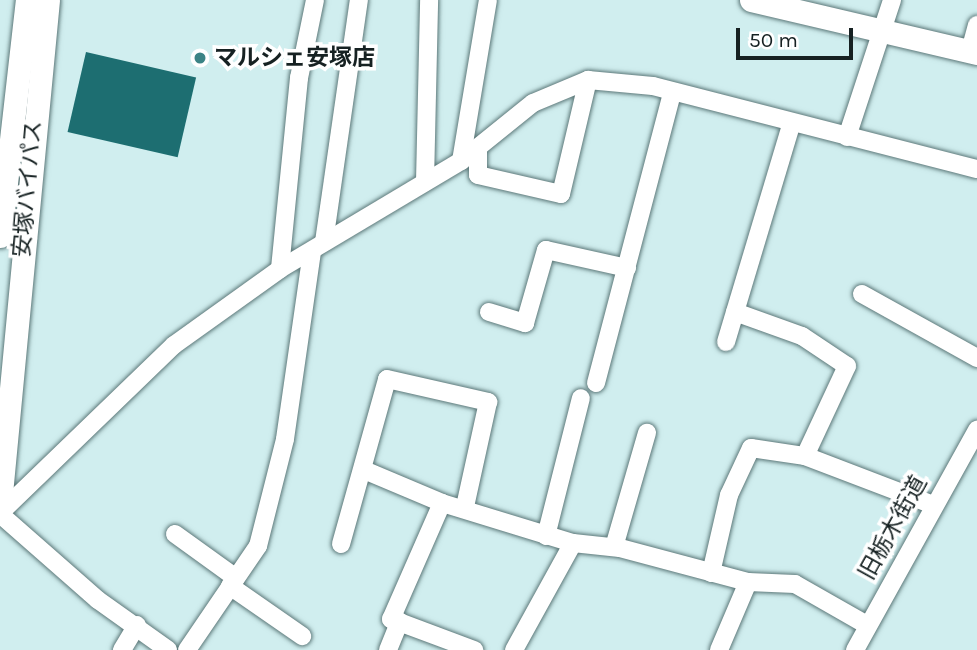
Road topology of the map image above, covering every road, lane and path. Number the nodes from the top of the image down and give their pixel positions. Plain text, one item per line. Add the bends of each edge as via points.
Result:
1 (27, 0) edge
2 (48, 0) edge
3 (315, 0) edge
4 (359, 0) edge
5 (429, 0) edge
6 (488, 0) edge
7 (751, 0) edge
8 (892, 0) edge
9 (977, 26) edge
10 (886, 32) junction
11 (973, 52) edge
12 (588, 80) junction
13 (672, 94) junction
14 (791, 125) junction
15 (848, 137) junction
16 (478, 150) junction
17 (461, 162) junction
18 (977, 169) edge
19 (425, 182) junction
20 (0, 236) edge
21 (318, 247) junction
22 (626, 268) junction
23 (280, 270) junction
24 (862, 294) dead end
25 (489, 312) dead end
26 (735, 312) junction
27 (726, 342) dead end
28 (977, 358) edge
29 (596, 383) dead end
30 (581, 398) dead end
31 (977, 430) edge
32 (647, 433) dead end
33 (805, 456) junction
34 (363, 470) junction
35 (442, 503) junction
36 (0, 504) edge
37 (933, 505) junction
38 (465, 507) junction
39 (0, 514) edge
40 (175, 534) dead end
41 (546, 536) junction
42 (573, 543) junction
43 (341, 544) dead end
44 (614, 547) junction
45 (712, 573) junction
46 (233, 582) junction
47 (748, 582) junction
48 (400, 621) junction
49 (137, 625) junction
50 (867, 625) junction
51 (302, 636) dead end
52 (122, 650) edge
53 (168, 650) edge
54 (187, 650) edge
55 (388, 650) edge
56 (474, 650) edge
57 (514, 650) edge
58 (719, 650) edge
59 (855, 650) edge

1 - 20 main road, 安塚バイパス
2 - 36 main road, 安塚バイパス
3 - 23 street via 299,78
4 - 21 street
5 - 19 street
6 - 17 street
7 - 10 main road
8 - 10 street
9 - 11 street
10 - 11 main road
10 - 15 street via 874,51
12 - 13 street via 626,80
12 - 16 street via 533,103
12 - 16 street via 561,194 478,175
13 - 14 street
13 - 22 street
14 - 15 street
14 - 26 street
15 - 18 street
16 - 17 street
17 - 19 street
19 - 21 street
21 - 23 street
21 - 46 street via 285,439 258,546
22 - 25 street via 546,250 525,323
22 - 29 street
23 - 39 street via 174,345
24 - 28 street
26 - 27 street
26 - 33 street via 802,336 847,366
30 - 41 street
31 - 37 street, 旧栃木街道
32 - 44 street
33 - 37 street
33 - 45 street via 751,448 729,495
34 - 35 street
34 - 38 street via 387,379 488,402
34 - 43 street
35 - 38 street
35 - 48 street via 391,619
37 - 50 street, 旧栃木街道
38 - 41 street
39 - 49 street via 98,600
40 - 46 street
41 - 42 street
42 - 44 street
42 - 57 street
44 - 45 street
45 - 47 street
46 - 51 street
46 - 54 street
47 - 50 street via 795,584
47 - 58 street
48 - 55 street
48 - 56 street
49 - 52 street
49 - 53 street
50 - 59 street, 旧栃木街道

